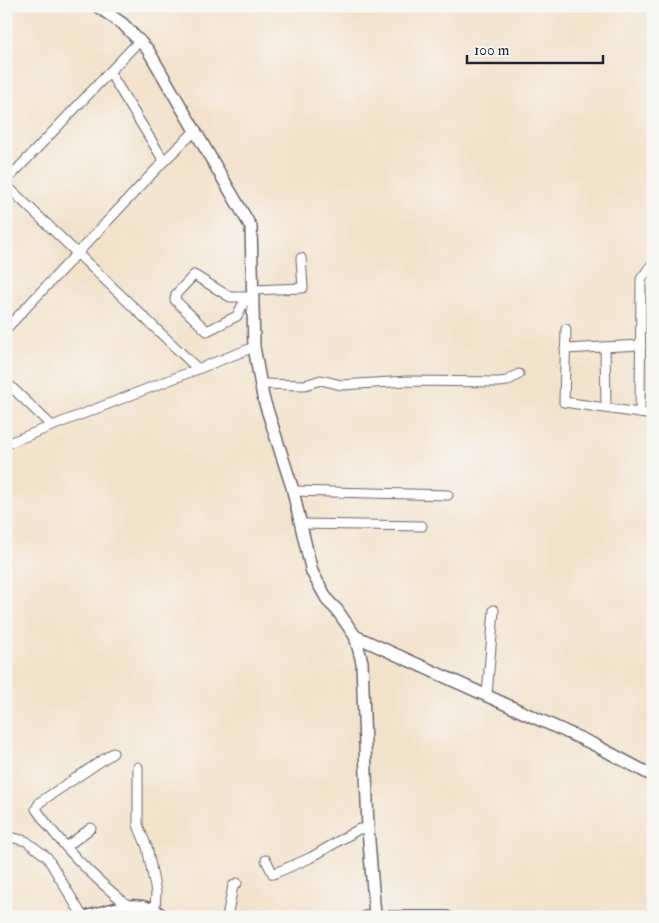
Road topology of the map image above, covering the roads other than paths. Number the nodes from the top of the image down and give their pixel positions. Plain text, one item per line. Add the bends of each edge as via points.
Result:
1 (97, 6) edge
2 (140, 40) junction
3 (110, 73) junction
4 (196, 130) junction
5 (164, 161) junction
6 (6, 181) edge
7 (6, 185) edge
8 (79, 254) junction
9 (301, 258) dead end
10 (653, 263) edge
11 (251, 295) junction
12 (6, 329) edge
13 (566, 329) dead end
14 (640, 345) junction
15 (254, 347) junction
16 (605, 347) junction
17 (565, 349) junction
18 (198, 369) junction
19 (519, 374) dead end
20 (6, 382) edge
21 (261, 384) junction
22 (606, 408) junction
23 (640, 413) junction
24 (653, 415) edge
25 (52, 426) junction
26 (6, 444) edge
27 (292, 490) junction
28 (448, 494) dead end
29 (301, 524) junction
30 (422, 526) dead end
31 (494, 610) dead end
32 (355, 636) junction
33 (487, 695) junction
34 (113, 753) dead end
35 (138, 767) dead end
36 (653, 776) edge
37 (91, 828) dead end
38 (368, 828) junction
39 (6, 836) edge
40 (66, 848) junction
41 (266, 860) dead end
42 (237, 883) dead end
43 (129, 906) junction
44 (155, 909) junction
45 (368, 916) edge
46 (85, 917) edge
47 (164, 917) edge
48 (227, 917) edge
49 (447, 917) edge

1 - 2 street
2 - 3 street
2 - 4 street
3 - 5 street
3 - 6 street
4 - 5 street
4 - 11 street via 251,227
5 - 8 street
7 - 8 street
8 - 12 street
8 - 18 street
9 - 11 street via 303,288
10 - 14 street via 641,279
11 - 11 street via 237,316 207,331 175,300 176,294 194,275 230,297
11 - 15 street
13 - 17 street
14 - 16 street
14 - 23 street
15 - 18 street
15 - 21 street
16 - 17 street
16 - 22 street
17 - 22 street via 564,402
18 - 25 street
19 - 21 street via 499,382 408,381 341,385 321,380 305,385
20 - 25 street
21 - 27 street via 272,432
22 - 23 street
23 - 24 street
25 - 26 street
27 - 28 street
27 - 29 street
29 - 30 street
29 - 32 street via 312,572 328,601
31 - 33 street
32 - 33 street
32 - 38 street via 362,662
33 - 36 street
34 - 40 street via 36,806
35 - 44 street via 138,825 147,847 156,892
37 - 40 street
38 - 41 street via 359,829 310,858 273,874
38 - 45 street
39 - 46 street via 26,841 47,857
40 - 43 street via 100,883
42 - 48 street via 233,886
43 - 44 street via 141,904
43 - 46 street
44 - 47 street
45 - 49 street

